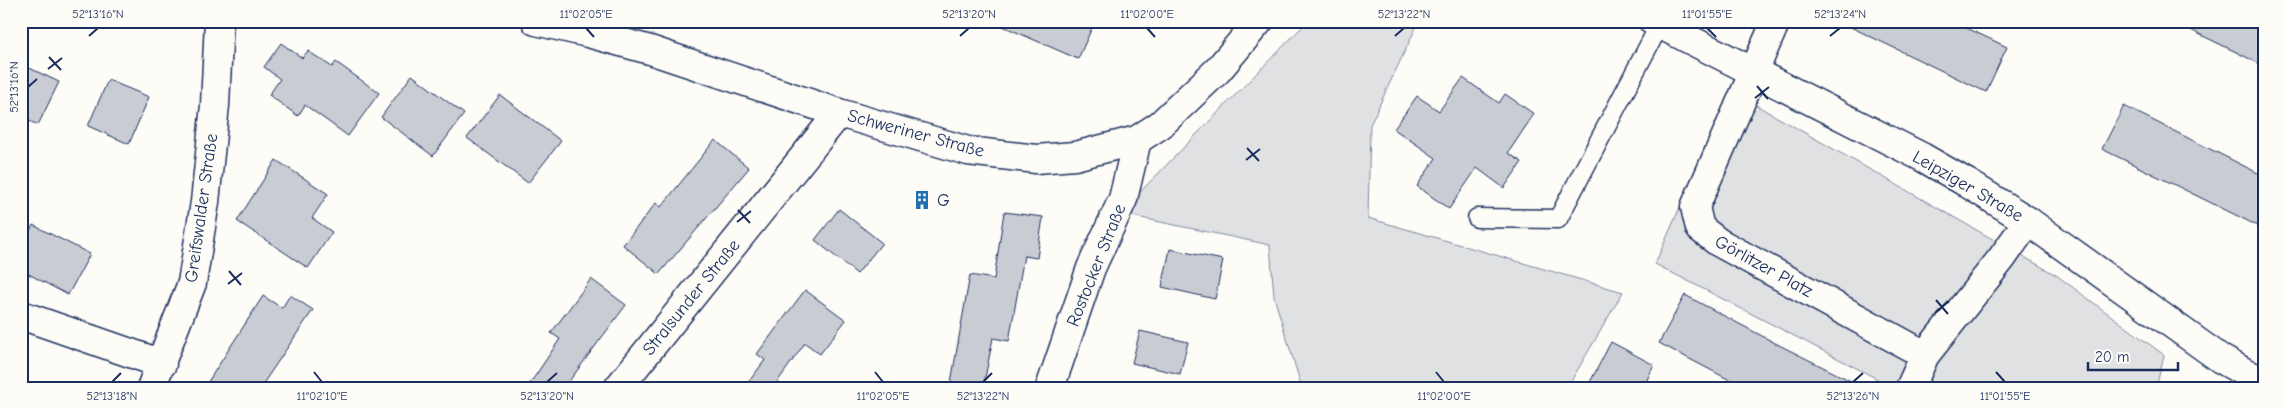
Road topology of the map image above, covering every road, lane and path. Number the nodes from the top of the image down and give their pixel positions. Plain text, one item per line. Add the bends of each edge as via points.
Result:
1 (220, 21) edge
2 (536, 21) edge
3 (1259, 21) edge
4 (1776, 21) edge
5 (1656, 23) edge
6 (1754, 72) junction
7 (839, 113) junction
8 (1136, 140) junction
9 (1477, 218) dead end
10 (2028, 221) junction
11 (21, 315) edge
12 (1925, 355) junction
13 (157, 376) edge
14 (2264, 383) edge
15 (618, 388) edge
16 (1050, 388) edge
17 (1910, 388) edge

1 - 13 street, Greifswalder Straße via 205,202 192,283
2 - 7 street, Schweriner Straße via 650,50
3 - 8 street, Schweriner Straße via 1218,70 1160,125
4 - 6 street, Görlitzer Platz
5 - 6 street, Leipziger Straße
5 - 9 lane via 1558,219
6 - 10 street, Leipziger Straße via 1922,157
6 - 12 street, Görlitzer Platz via 1695,207 1700,228 1718,242
7 - 8 street, Schweriner Straße via 968,151 1036,159 1075,156
7 - 15 street, Stralsunder Straße
8 - 16 street, Rostocker Straße via 1123,199 1091,268
10 - 12 street
10 - 14 street, Leipziger Straße via 2222,359
11 - 13 street
12 - 17 street

